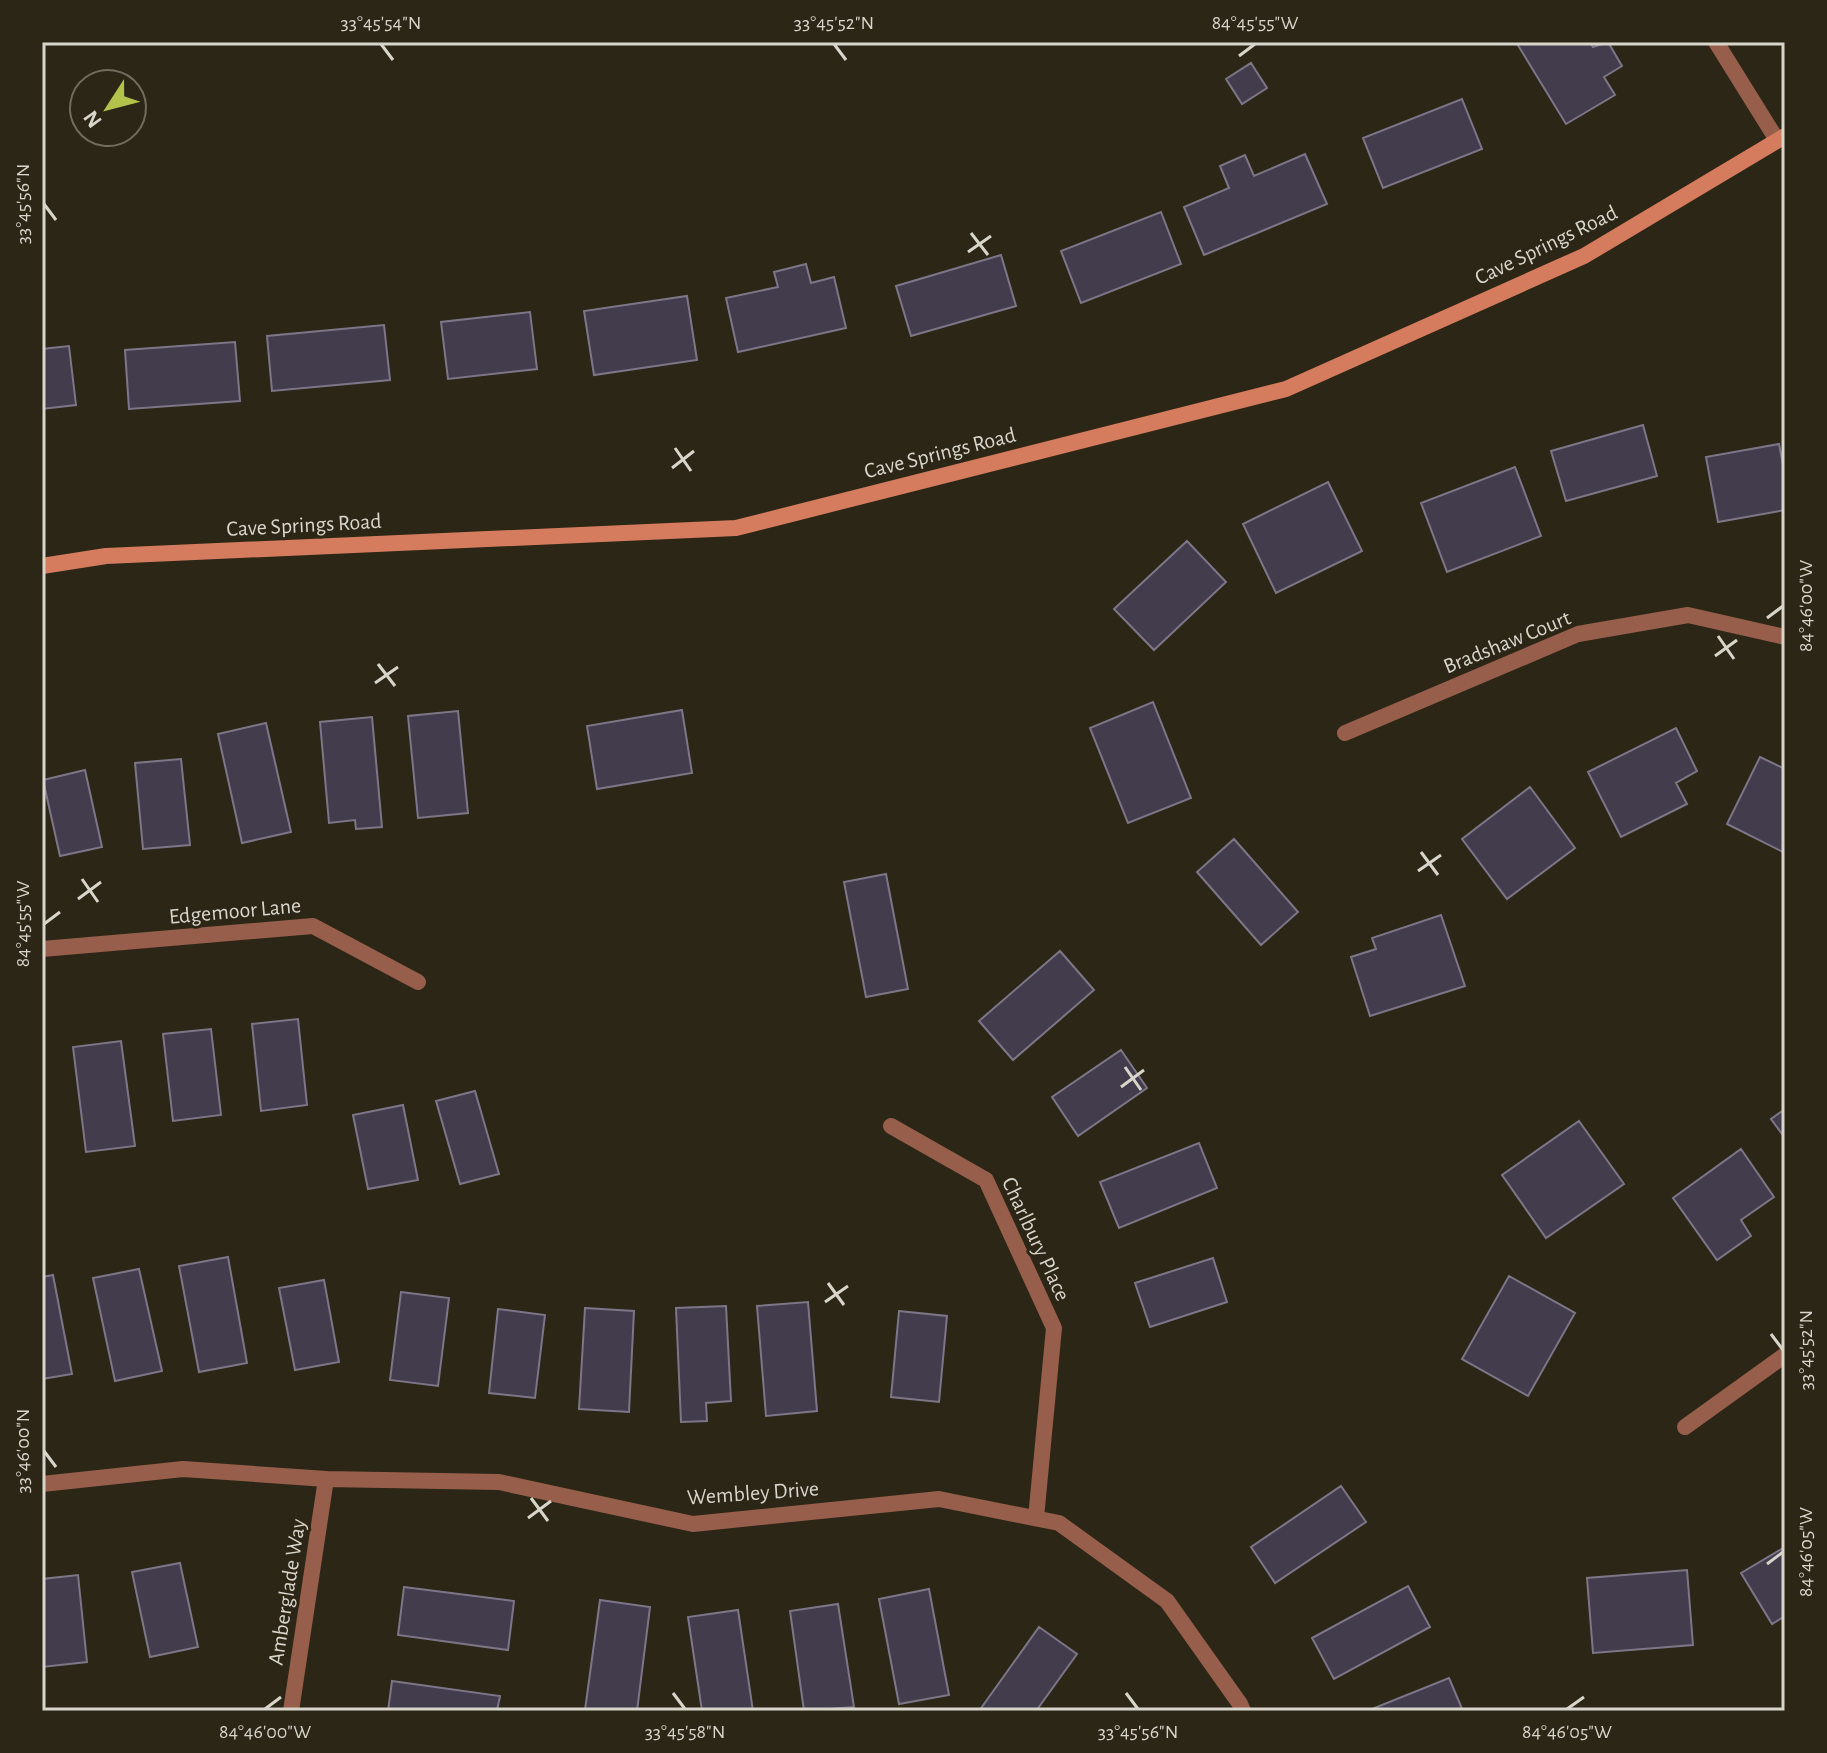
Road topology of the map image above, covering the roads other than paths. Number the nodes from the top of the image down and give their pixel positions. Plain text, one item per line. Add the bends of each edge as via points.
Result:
1 (1716, 42) edge
2 (1781, 138) edge
3 (42, 566) edge
4 (1785, 637) edge
5 (1345, 733) dead end
6 (42, 949) edge
7 (418, 982) dead end
8 (891, 1126) dead end
9 (1785, 1355) edge
10 (1685, 1427) dead end
11 (326, 1479) junction
12 (42, 1484) edge
13 (1036, 1518) junction
14 (291, 1711) edge
15 (1243, 1711) edge

1 - 2 street
2 - 3 street, Cave Springs Road via 1584,256 1286,389 736,528 106,556
4 - 5 street, Bradshaw Court via 1688,615 1578,634
6 - 7 street, Edgemoor Lane via 313,926
8 - 13 street, Charlbury Place via 986,1180 1054,1328
9 - 10 street
11 - 12 street, Wembley Drive via 183,1469
11 - 13 street, Wembley Drive via 499,1482 693,1524 939,1499
11 - 14 street, Amberglade Way
13 - 15 street, Wembley Drive via 1059,1523 1167,1601

